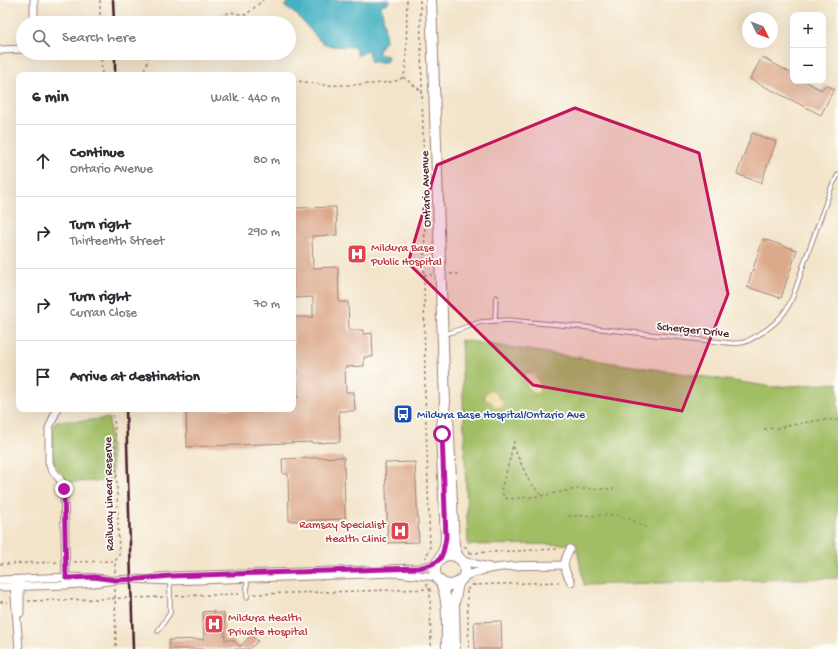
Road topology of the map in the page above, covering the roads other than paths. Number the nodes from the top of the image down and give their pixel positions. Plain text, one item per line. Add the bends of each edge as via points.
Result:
1 (34, 0) edge
2 (432, 0) edge
3 (34, 16) edge
4 (16, 49) edge
5 (0, 50) edge
6 (838, 175) edge
7 (496, 297) dead end
8 (495, 320) junction
9 (442, 335) junction
10 (445, 402) junction
11 (56, 412) edge
12 (570, 549) dead end
13 (460, 560) junction
14 (439, 561) junction
15 (564, 565) junction
16 (493, 568) junction
17 (246, 576) junction
18 (66, 578) junction
19 (170, 578) junction
20 (434, 578) junction
21 (17, 579) junction
22 (0, 580) edge
23 (115, 580) junction
24 (460, 580) junction
25 (571, 582) dead end
26 (66, 585) junction
27 (0, 587) edge
28 (17, 587) junction
29 (246, 596) road end
30 (18, 625) junction
31 (158, 631) dead end
32 (19, 649) edge
33 (447, 649) edge
34 (455, 649) edge

1 - 3 street
2 - 9 street, Ontario Avenue
4 - 5 street
6 - 8 lane, Scherger Drive via 829,193 792,302 780,319 742,344
7 - 8 lane
8 - 9 lane, Scherger Drive
9 - 10 street, Ontario Avenue
10 - 13 street, Ontario Avenue via 449,420 454,546
10 - 14 street, Ontario Avenue via 442,434 446,537
11 - 18 street via 49,428 49,462 64,489
12 - 15 street
13 - 14 street via 449,556
13 - 16 street
13 - 24 street via 464,569
14 - 17 street via 426,566 408,568
14 - 20 street
15 - 16 street
15 - 25 street
16 - 24 street
17 - 19 street
17 - 20 street via 395,574
17 - 29 lane
18 - 21 street
18 - 23 street via 94,577
18 - 26 street
19 - 23 street
19 - 31 lane via 170,613
20 - 24 street via 449,585
20 - 33 street via 443,587 446,602
21 - 22 street
21 - 28 street
23 - 26 street
24 - 34 street via 454,604
26 - 28 street
27 - 28 street
28 - 30 street via 15,602
28 - 30 street via 20,602
30 - 32 street

